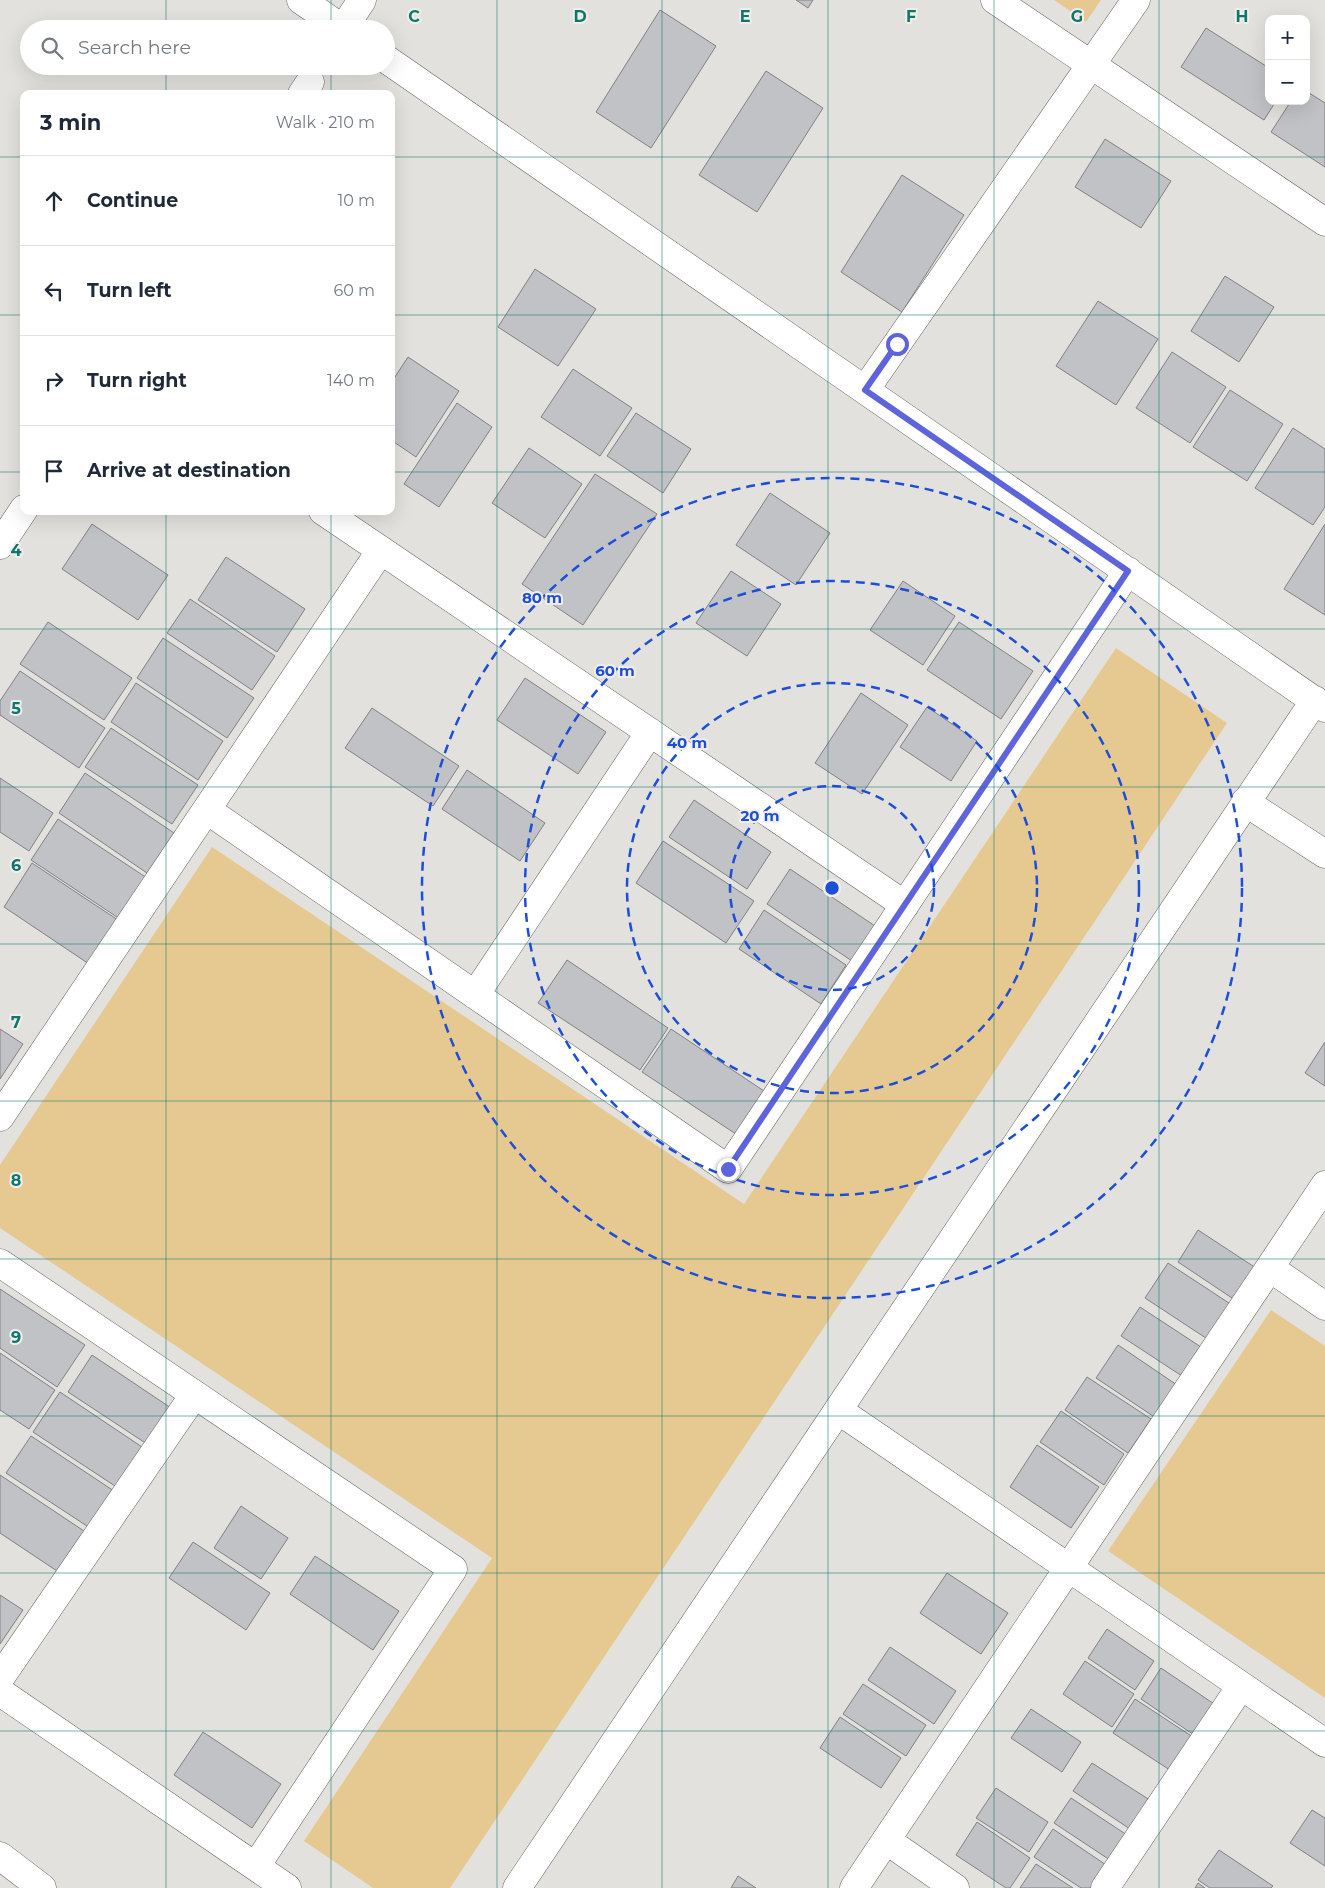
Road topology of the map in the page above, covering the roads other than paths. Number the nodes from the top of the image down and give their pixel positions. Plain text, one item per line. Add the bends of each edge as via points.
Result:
1 (301, 0) edge
2 (362, 0) edge
3 (995, 0) edge
4 (1136, 0) edge
5 (329, 20) edge
6 (348, 20) edge
7 (395, 65) edge
8 (1091, 65) junction
9 (1325, 222) edge
10 (865, 390) junction
11 (20, 515) edge
12 (329, 515) edge
13 (0, 545) edge
14 (381, 550) junction
15 (1128, 571) junction
16 (1320, 704) edge
17 (650, 732) junction
18 (1245, 802) junction
19 (207, 810) junction
20 (1325, 854) edge
21 (905, 905) junction
22 (475, 995) junction
23 (0, 1117) edge
24 (1325, 1185) edge
25 (0, 1263) edge
26 (1270, 1268) junction
27 (1325, 1306) edge
28 (194, 1395) junction
29 (838, 1410) junction
30 (1069, 1568) junction
31 (0, 1678) edge
32 (1242, 1686) junction
33 (0, 1692) edge
34 (1325, 1743) edge
35 (886, 1840) junction
36 (0, 1856) edge
37 (256, 1866) junction
38 (42, 1888) edge
39 (288, 1888) edge
40 (517, 1888) edge
41 (854, 1888) edge
42 (955, 1888) edge
43 (1105, 1888) edge

1 - 5 street
2 - 6 street
3 - 8 street
4 - 8 street
7 - 10 street
8 - 9 street
8 - 10 street
10 - 15 street
11 - 13 street
12 - 14 street
14 - 17 street
14 - 19 street
15 - 16 street
15 - 21 street
16 - 18 street
17 - 21 street
17 - 22 street
18 - 20 street
18 - 29 street
19 - 22 street
19 - 23 street
21 - 22 street via 728,1169
24 - 26 street
25 - 28 street
26 - 27 street
26 - 30 street
28 - 31 street
28 - 37 street via 453,1570
29 - 30 street
29 - 40 street
30 - 32 street
30 - 35 street
32 - 34 street
32 - 43 street
33 - 37 street
35 - 41 street
35 - 42 street
36 - 38 street
37 - 39 street

